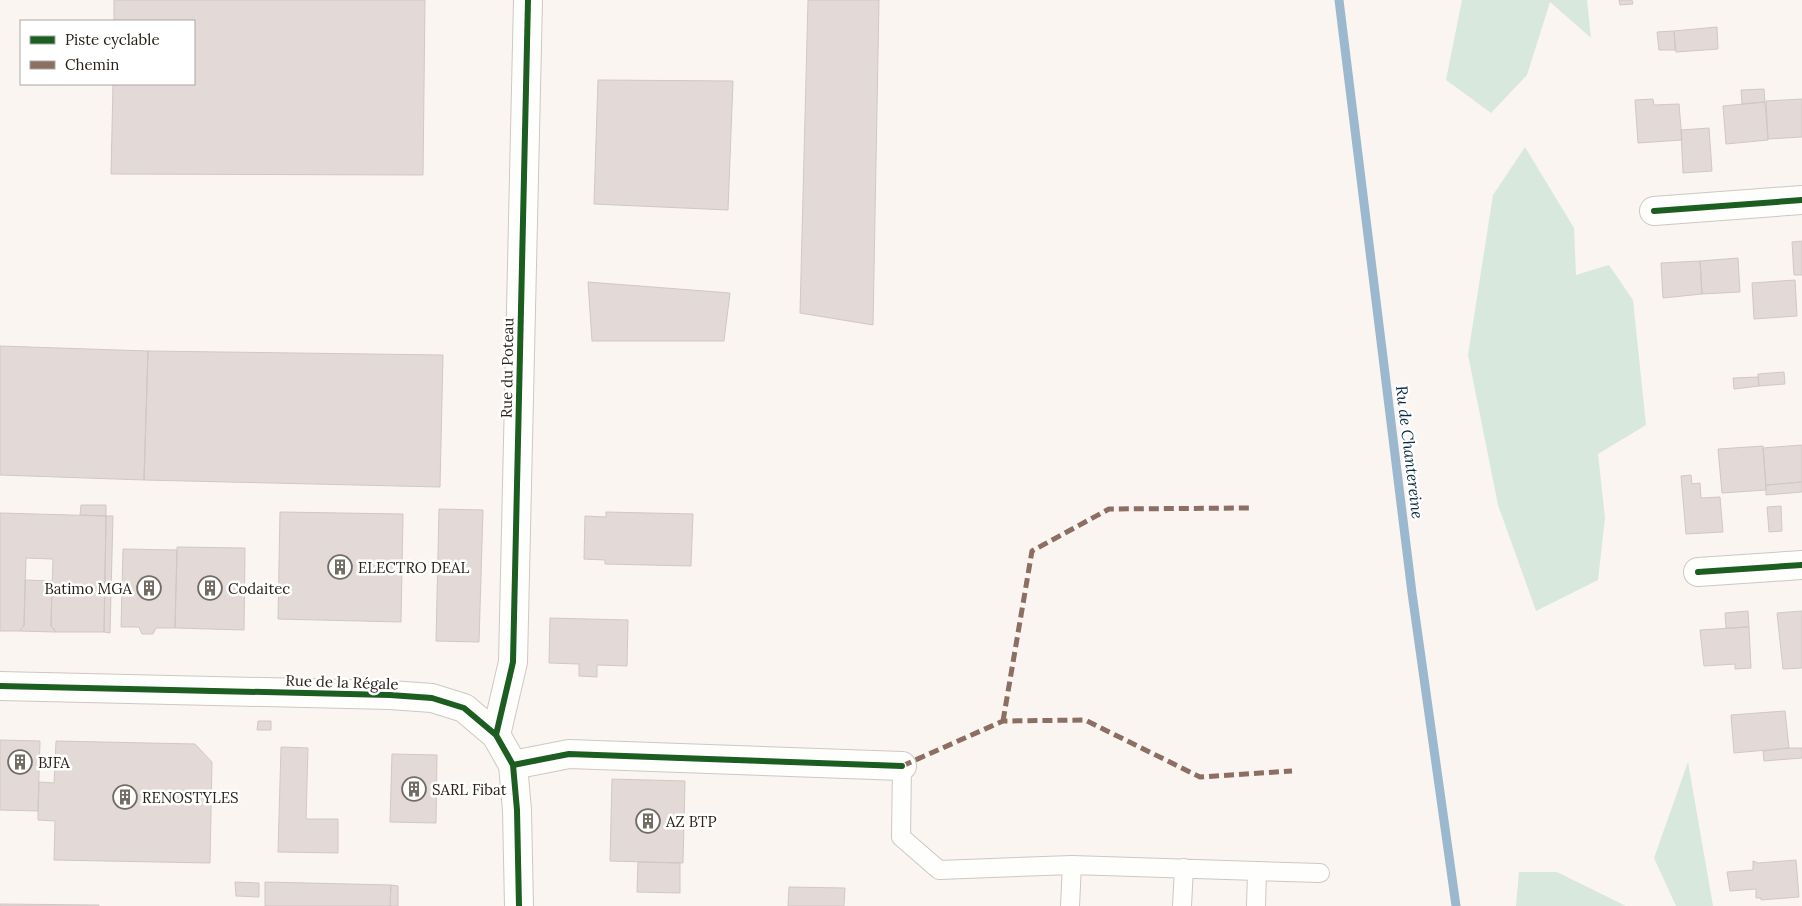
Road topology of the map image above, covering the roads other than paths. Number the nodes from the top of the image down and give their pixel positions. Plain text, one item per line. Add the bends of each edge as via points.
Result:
1 (528, 0) edge
2 (1802, 200) edge
3 (1654, 211) dead end
4 (1802, 564) edge
5 (1698, 572) dead end
6 (0, 686) edge
7 (496, 736) junction
8 (513, 766) junction
9 (902, 766) joint
10 (1072, 865) junction
11 (1184, 868) junction
12 (1257, 871) junction
13 (1320, 873) dead end
14 (519, 906) edge
15 (1070, 906) edge
16 (1182, 906) edge
17 (1256, 906) edge

1 - 7 street, Rue du Poteau via 513,662
2 - 3 street
4 - 5 street
6 - 7 street, Rue de la Régale via 432,698 464,708
7 - 8 street, Rue de la Régale
8 - 9 street via 568,754
8 - 14 street, Rue de la Régale
9 - 10 lane via 901,837 939,870
10 - 11 lane
10 - 15 lane
11 - 12 lane
11 - 16 lane
12 - 13 lane
12 - 17 lane

